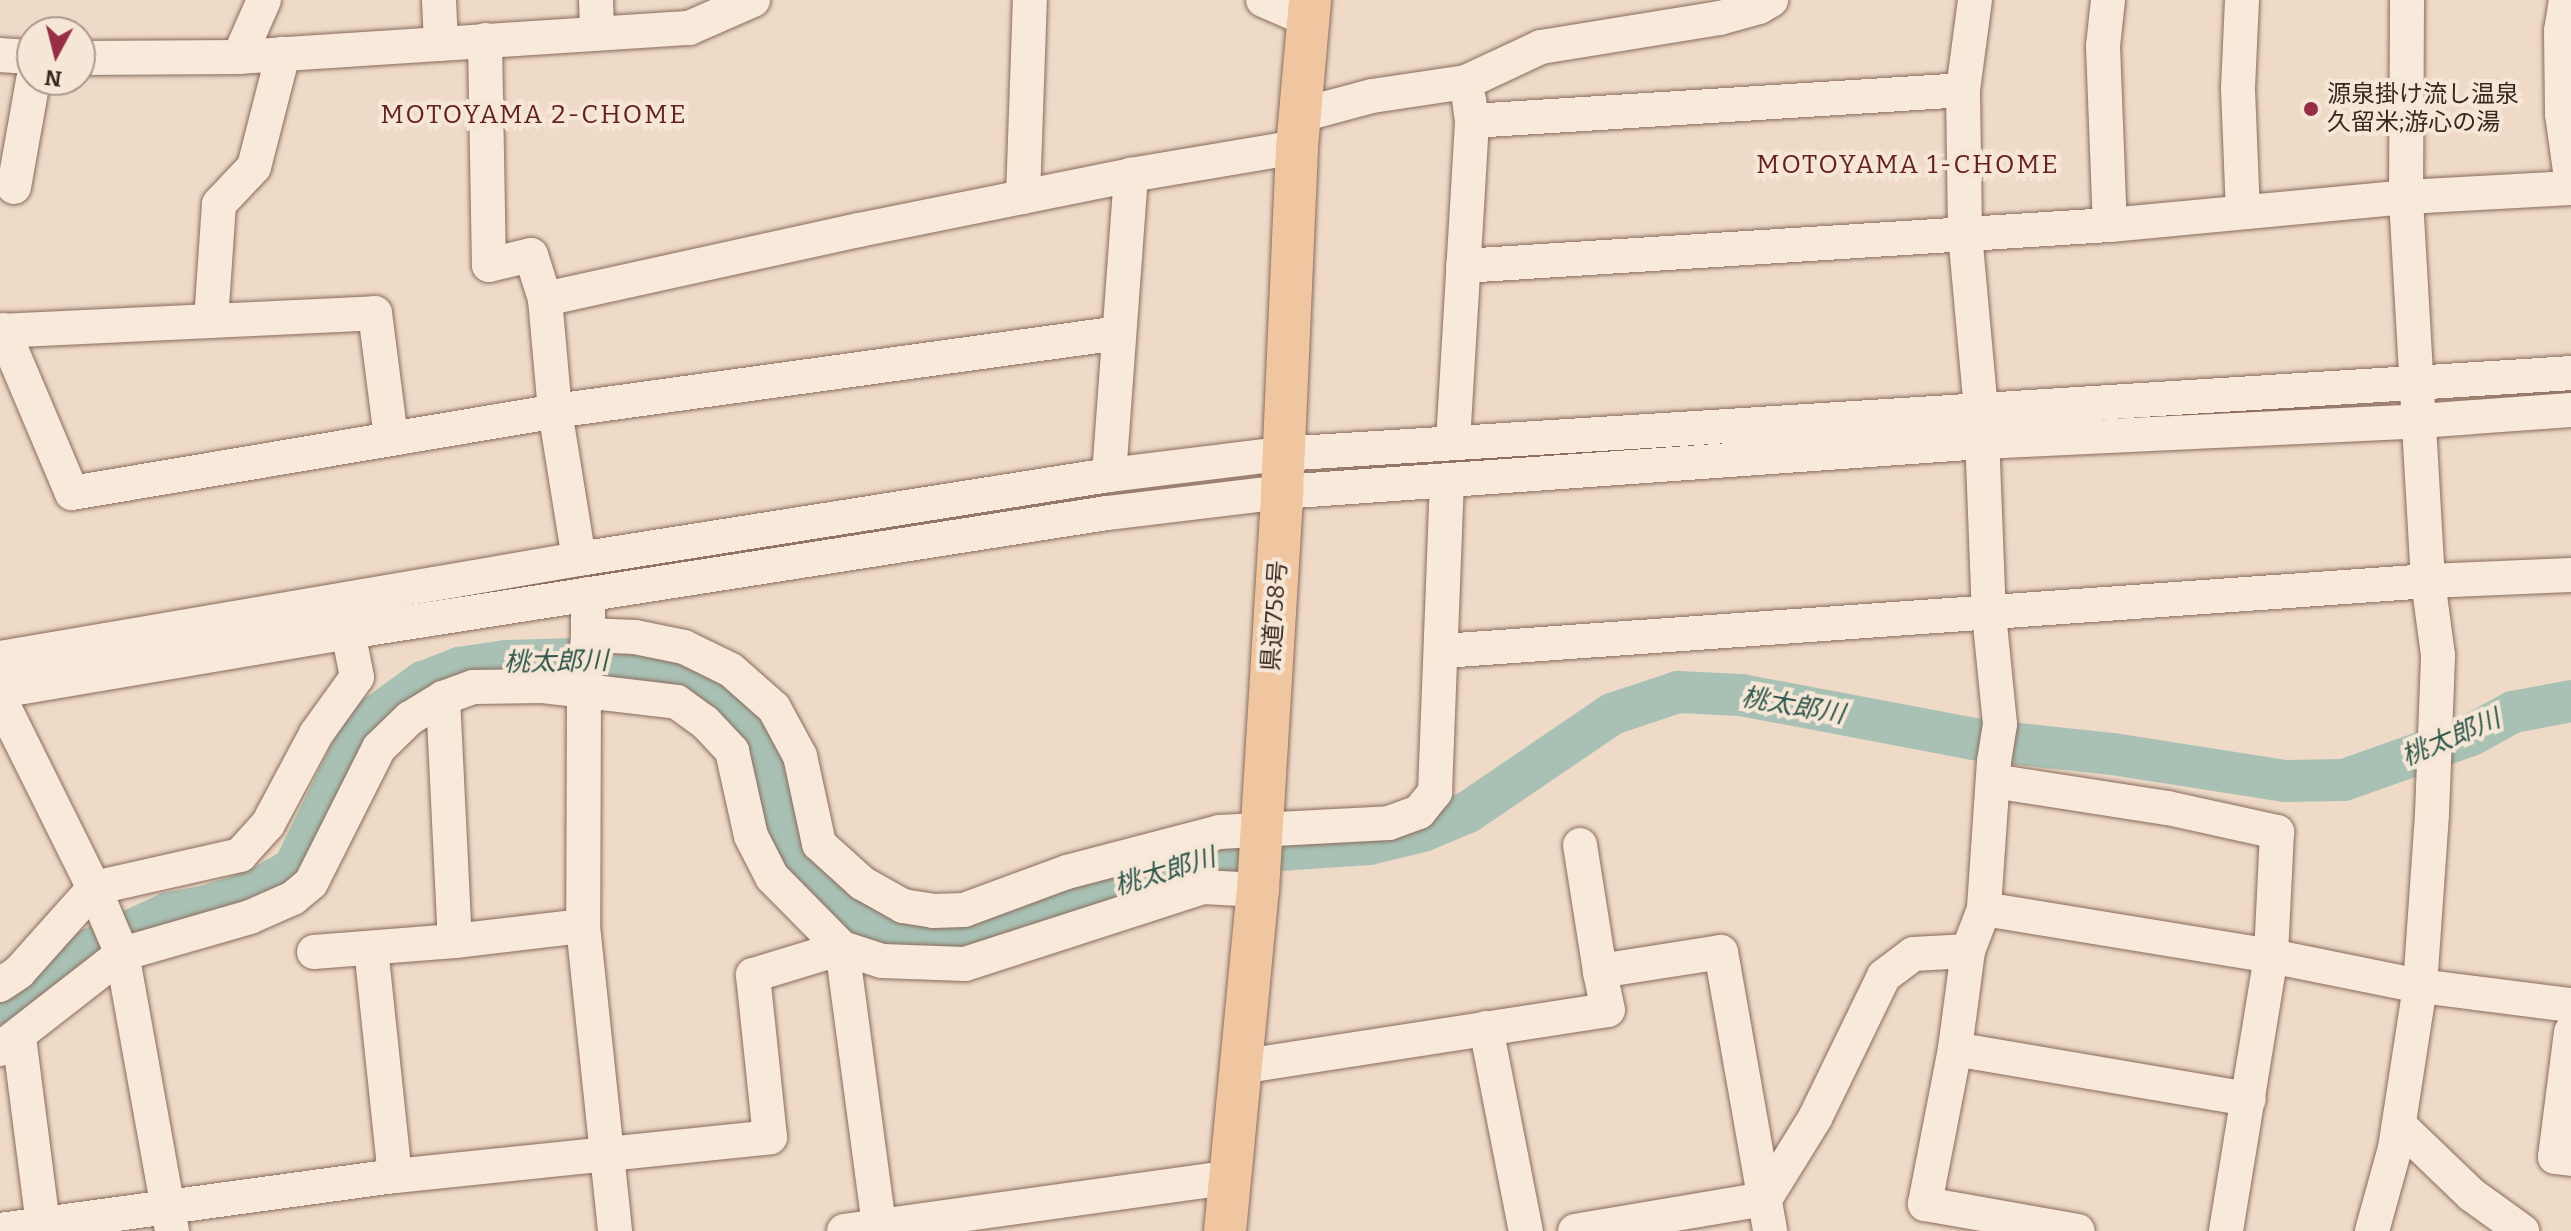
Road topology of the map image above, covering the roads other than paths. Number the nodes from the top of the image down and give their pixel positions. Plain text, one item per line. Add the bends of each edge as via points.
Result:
1 (439, 0) edge
2 (753, 0) edge
3 (1030, 0) edge
4 (1263, 0) edge
5 (1771, 0) edge
6 (1975, 0) edge
7 (2108, 0) edge
8 (2242, 0) edge
9 (2407, 0) edge
10 (2566, 0) edge
11 (257, 3) edge
12 (1310, 10) edge
13 (597, 16) edge
14 (485, 40) junction
15 (441, 44) junction
16 (283, 54) junction
17 (239, 57) junction
18 (96, 58) edge
19 (1466, 82) junction
20 (1963, 90) junction
21 (30, 96) edge
22 (1472, 121) junction
23 (1299, 131) junction
24 (1131, 175) junction
25 (2571, 178) edge
26 (14, 187) dead end
27 (2571, 188) edge
28 (1023, 197) junction
29 (2406, 197) junction
30 (2243, 212) junction
31 (2110, 225) junction
32 (1965, 234) junction
33 (1463, 266) junction
34 (545, 299) junction
35 (211, 321) junction
36 (2, 330) edge
37 (1119, 333) junction
38 (2571, 373) edge
39 (2418, 383) junction
40 (2571, 410) edge
41 (555, 411) junction
42 (2420, 421) junction
43 (1982, 425) junction
44 (391, 438) junction
45 (1453, 442) junction
46 (1282, 473) junction
47 (1109, 475) junction
48 (1447, 480) junction
49 (579, 559) junction
50 (2571, 575) edge
51 (2428, 581) junction
52 (588, 594) junction
53 (1989, 614) junction
54 (348, 632) junction
55 (588, 635) junction
56 (1443, 651) junction
57 (0, 658) edge
58 (584, 690) junction
59 (0, 691) edge
60 (443, 698) junction
61 (0, 699) edge
62 (1993, 781) junction
63 (1262, 829) junction
64 (1580, 845) dead end
65 (1258, 890) junction
66 (99, 899) junction
67 (1984, 909) junction
68 (583, 926) junction
69 (455, 941) junction
70 (371, 948) junction
71 (842, 948) junction
72 (1968, 951) junction
73 (314, 952) dead end
74 (122, 954) junction
75 (2271, 956) junction
76 (1600, 971) junction
77 (0, 985) edge
78 (2420, 986) junction
79 (2571, 1005) edge
80 (1486, 1028) junction
81 (2571, 1032) edge
82 (10, 1043) edge
83 (1955, 1049) junction
84 (1239, 1067) junction
85 (2249, 1099) junction
86 (2399, 1125) junction
87 (610, 1154) junction
88 (2571, 1159) edge
89 (395, 1176) junction
90 (1231, 1177) junction
91 (1768, 1215) edge
92 (170, 1218) edge
93 (43, 1228) edge
94 (880, 1229) edge
95 (0, 1230) edge
96 (615, 1231) edge
97 (844, 1231) edge
98 (1225, 1231) edge
99 (1526, 1231) edge
100 (1575, 1231) edge
101 (2076, 1231) edge
102 (2226, 1231) edge
103 (2372, 1231) edge
104 (2522, 1231) edge

1 - 15 street
2 - 13 street via 689,28
3 - 28 street
4 - 12 street
5 - 19 street via 1720,18 1541,47
6 - 20 street
7 - 31 street via 2103,46
8 - 30 street via 2238,89
9 - 29 street
10 - 25 street via 2562,114
11 - 17 street
12 - 23 main road, 県道758号
13 - 14 street
14 - 15 street
14 - 34 street via 489,265 531,255
15 - 16 street
16 - 17 street
16 - 35 street via 254,167 219,204
17 - 18 street
19 - 22 street
19 - 23 street via 1372,96
20 - 22 street
20 - 32 street
21 - 26 street
22 - 33 street
23 - 24 street
23 - 46 main road, 県道758号
24 - 28 street
24 - 37 street
27 - 29 street
28 - 34 street
29 - 30 street
29 - 39 street
30 - 31 street
31 - 32 street
32 - 33 street
32 - 43 street
33 - 45 street
34 - 41 street
35 - 36 street
35 - 44 street via 375,313
36 - 44 street via 72,493
37 - 41 street
37 - 47 street
38 - 39 street
39 - 42 street
39 - 43 street
40 - 42 street
41 - 44 street
41 - 49 street
42 - 43 street
42 - 51 street
43 - 45 street
43 - 48 street
43 - 53 street
45 - 46 street
46 - 47 street
46 - 48 street
46 - 52 street via 1107,513
46 - 63 main road, 県道758号
47 - 49 street
48 - 56 street
49 - 57 street
50 - 51 street
51 - 53 street
51 - 78 street via 2438,655
52 - 54 street
52 - 55 street
53 - 56 street
53 - 62 street via 2000,724
54 - 59 street
54 - 66 street via 357,677 316,734 268,824 240,855
55 - 58 street
55 - 63 street via 684,647 731,670 774,708 800,756 819,844 862,883 903,906 964,910 1067,872 1219,832
56 - 63 street via 1435,792 1419,812 1389,823
58 - 60 street via 473,687
58 - 68 street
58 - 71 street via 677,702 705,722 732,751 751,836 772,877
60 - 69 street
60 - 74 street via 410,718 379,748 311,883 293,898 250,917
61 - 66 street
62 - 67 street
62 - 75 street via 2168,808 2277,832
63 - 65 main road, 県道758号
64 - 76 street
65 - 71 street via 1203,887 965,964 882,961
65 - 84 main road, 県道758号
66 - 74 street
66 - 77 street
67 - 72 street
67 - 75 street
68 - 69 street
68 - 87 street
69 - 70 street
70 - 73 street
70 - 89 street
71 - 87 street via 753,975 770,1137
71 - 94 street
72 - 83 street
72 - 91 street via 1913,954 1884,976
74 - 82 street
74 - 92 street
75 - 78 street
75 - 85 street
76 - 80 street via 1608,1010
76 - 91 street via 1721,952
78 - 79 street
78 - 86 street
80 - 84 street
80 - 99 street
81 - 88 street via 2555,1157
82 - 93 street
83 - 85 street
83 - 101 street via 1925,1204
84 - 90 main road, 県道758号
85 - 102 street
86 - 103 street
86 - 104 street via 2472,1195
87 - 89 street
87 - 96 street
89 - 92 street
90 - 94 street
90 - 98 main road, 県道758号
91 - 100 street
92 - 93 street
93 - 95 street
94 - 97 street

